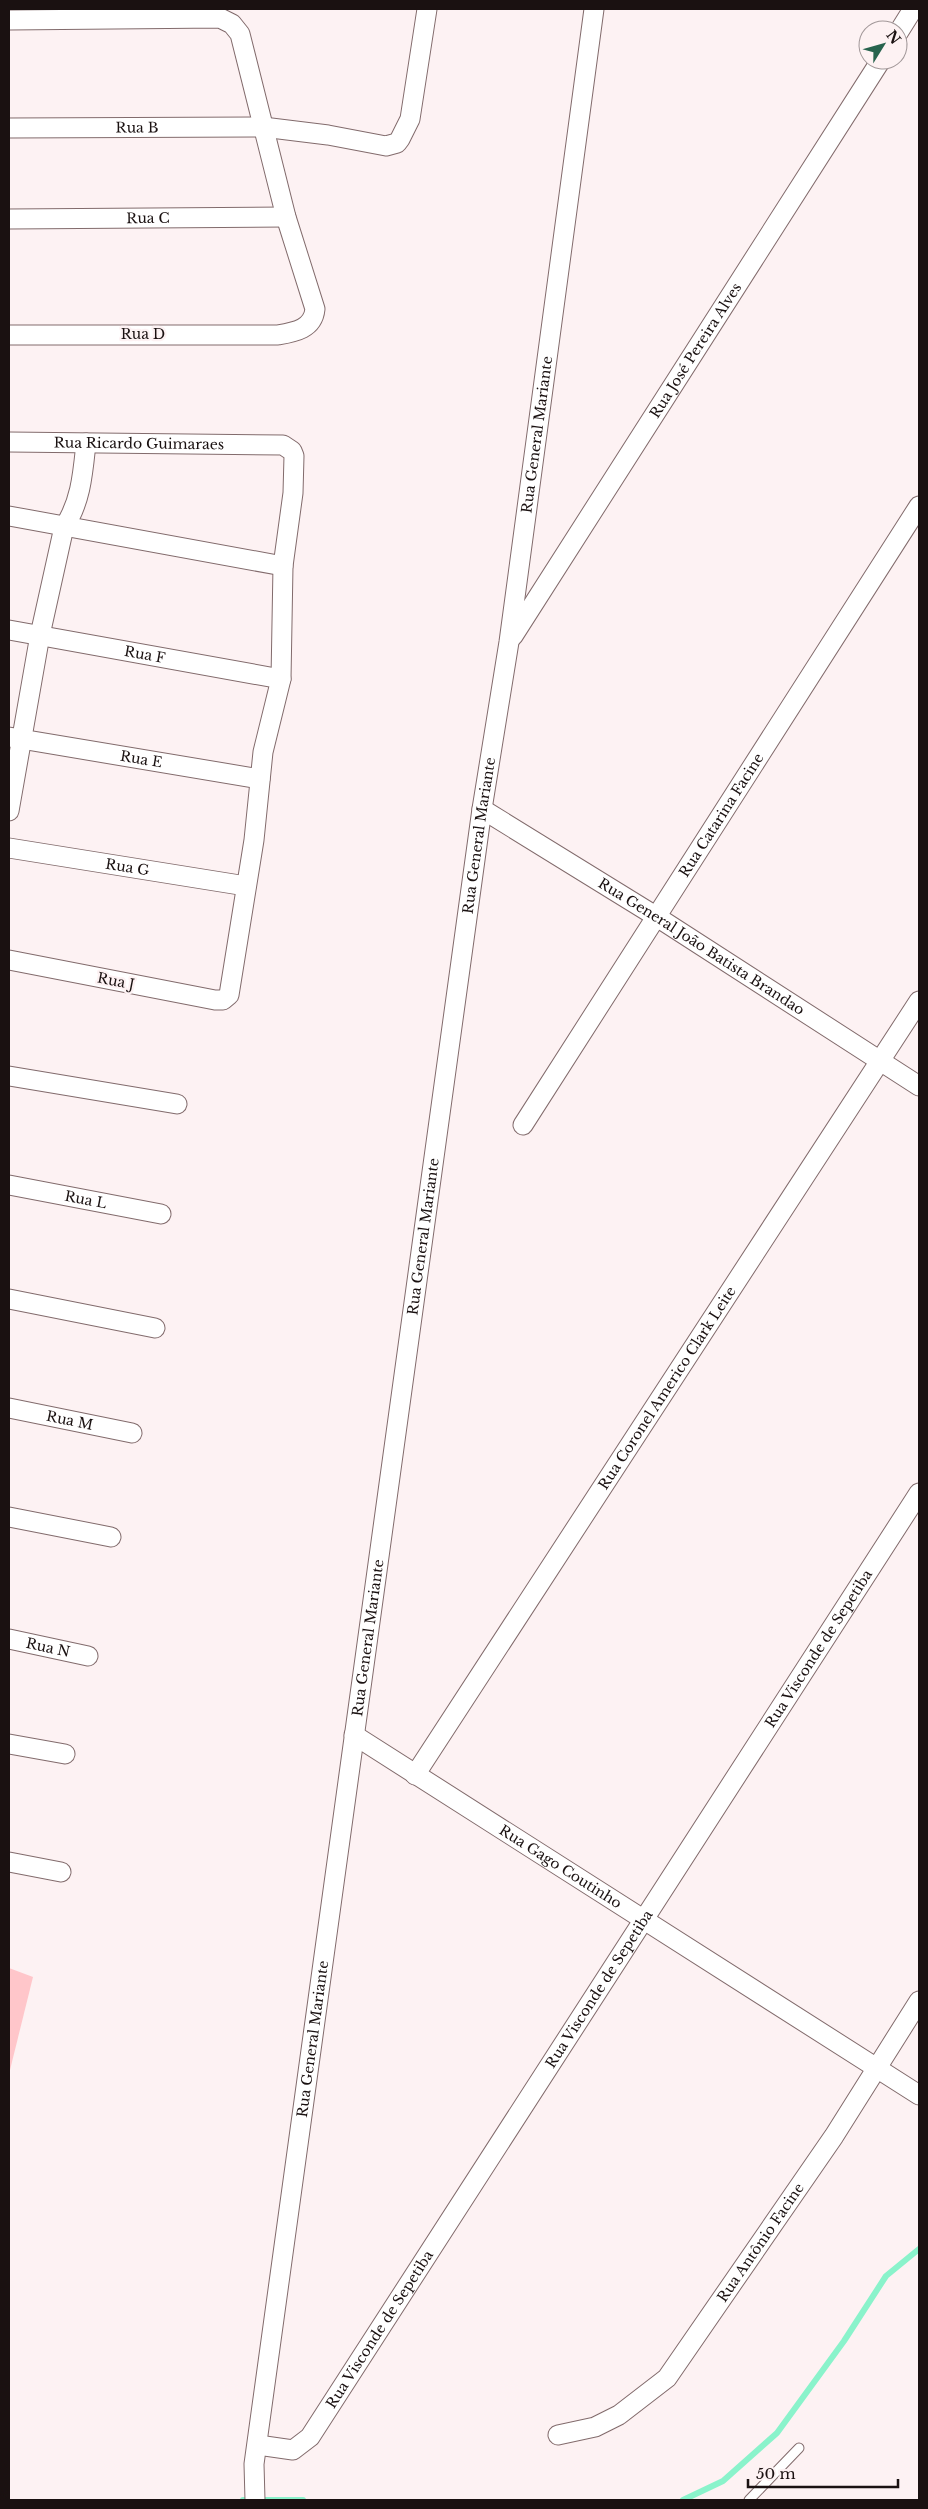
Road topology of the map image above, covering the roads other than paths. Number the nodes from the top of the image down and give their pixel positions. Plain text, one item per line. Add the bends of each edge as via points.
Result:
1 (427, 9) edge
2 (594, 9) edge
3 (913, 9) edge
4 (9, 20) edge
5 (906, 20) edge
6 (875, 70) edge
7 (264, 127) junction
8 (9, 128) edge
9 (286, 217) junction
10 (9, 219) edge
11 (9, 335) edge
12 (9, 442) edge
13 (86, 443) junction
14 (919, 506) edge
15 (9, 516) edge
16 (64, 527) junction
17 (283, 566) junction
18 (9, 630) edge
19 (40, 635) junction
20 (509, 642) junction
21 (281, 679) junction
22 (16, 738) edge
23 (260, 779) junction
24 (482, 809) junction
25 (9, 811) edge
26 (9, 848) edge
27 (246, 886) junction
28 (657, 917) junction
29 (9, 960) edge
30 (919, 1001) edge
31 (880, 1062) junction
32 (9, 1076) edge
33 (919, 1086) edge
34 (177, 1104) dead end
35 (523, 1125) dead end
36 (9, 1185) edge
37 (162, 1214) dead end
38 (9, 1299) edge
39 (155, 1328) dead end
40 (9, 1408) edge
41 (132, 1433) dead end
42 (919, 1493) edge
43 (9, 1517) edge
44 (111, 1536) dead end
45 (9, 1638) edge
46 (88, 1656) dead end
47 (354, 1735) junction
48 (9, 1744) edge
49 (65, 1754) dead end
50 (416, 1775) junction
51 (9, 1862) edge
52 (61, 1872) dead end
53 (645, 1921) junction
54 (919, 2001) edge
55 (876, 2068) junction
56 (919, 2095) edge
57 (558, 2435) dead end
58 (258, 2445) junction
59 (799, 2448) dead end
60 (255, 2500) edge
61 (748, 2500) edge

1 - 7 street, Rua B via 410,119 397,143 386,146
2 - 20 street, Rua General Mariante
3 - 5 street
4 - 7 street via 220,18 232,24 240,34
6 - 20 street, Rua José Pereira Alves
7 - 8 street, Rua B
7 - 9 street
9 - 10 street, Rua C
9 - 11 street, Rua D via 315,309 310,324 292,332 278,335
12 - 13 street, Rua Ricardo Guimaraes
13 - 16 street via 83,476 71,517
13 - 17 street, Rua Ricardo Guimaraes via 288,447 294,456 293,493
14 - 28 street, Rua Catarina Facine
15 - 16 street
16 - 17 street
16 - 19 street
17 - 21 street
18 - 19 street, Rua F
19 - 21 street, Rua F
19 - 22 street
20 - 24 street, Rua General Mariante
21 - 23 street via 263,752
22 - 23 street, Rua E
22 - 25 street
23 - 27 street
24 - 28 street, Rua General João Batista Brandao
24 - 47 street, Rua General Mariante
26 - 27 street, Rua G
27 - 29 street, Rua J via 229,995 223,1000
28 - 31 street, Rua General João Batista Brandao
28 - 35 street, Rua Catarina Facine
30 - 31 street, Rua Coronel Americo Clark Leite
31 - 33 street, Rua General João Batista Brandao
31 - 50 street, Rua Coronel Americo Clark Leite
32 - 34 street
36 - 37 street, Rua L
38 - 39 street
40 - 41 street, Rua M
42 - 53 street, Rua Visconde de Sepetiba
43 - 44 street
45 - 46 street, Rua N
47 - 50 street, Rua Gago Coutinho
47 - 58 street, Rua General Mariante
48 - 49 street
50 - 53 street, Rua Gago Coutinho
51 - 52 street
53 - 55 street, Rua Gago Coutinho
53 - 58 street, Rua Visconde de Sepetiba via 310,2437 293,2450
54 - 55 street, Rua Antônio Facine
55 - 56 street, Rua Gago Coutinho
55 - 57 street, Rua Antônio Facine via 790,2202 667,2378 619,2414 595,2427
58 - 60 street, Rua General Mariante via 254,2464
59 - 61 lane

